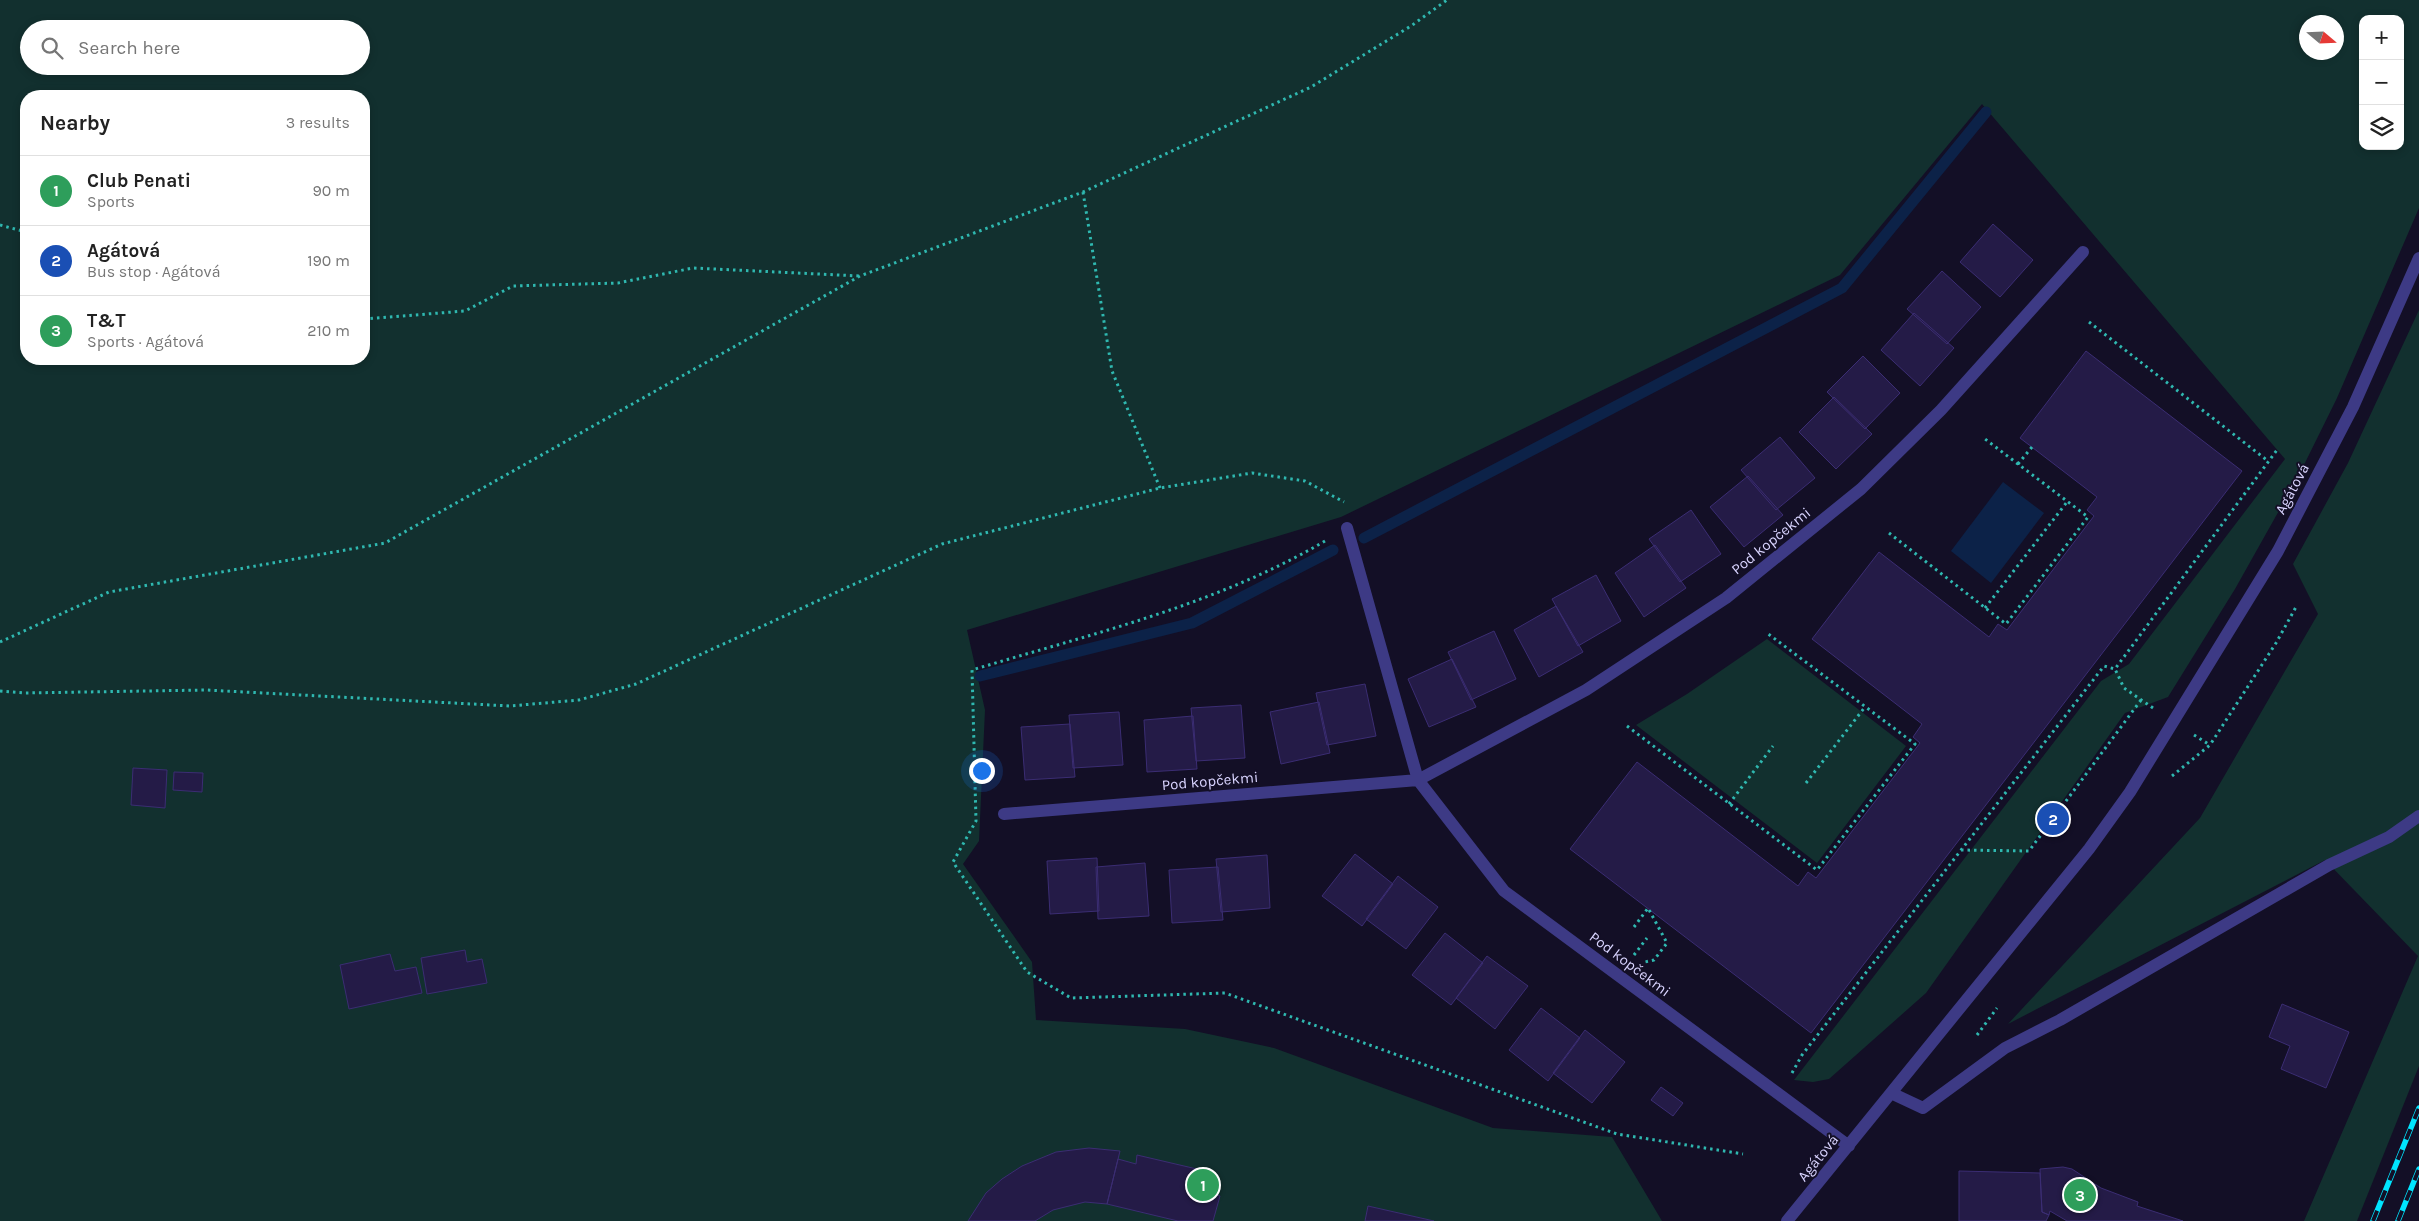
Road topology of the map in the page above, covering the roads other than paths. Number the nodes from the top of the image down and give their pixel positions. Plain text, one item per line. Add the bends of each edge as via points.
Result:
1 (2083, 252) dead end
2 (2419, 258) edge
3 (1347, 528) road end
4 (1418, 780) junction
5 (1004, 814) dead end
6 (2419, 816) edge
7 (1891, 1093) junction
8 (1848, 1146) junction
9 (1787, 1221) edge

1 - 4 street, Pod kopčekmi via 1941,410 1862,489 1726,598 1586,690
2 - 7 street, Agátová via 2353,407 2278,551 2130,792 2089,849
3 - 4 street
4 - 5 street, Pod kopčekmi
4 - 8 street, Pod kopčekmi via 1504,891
6 - 7 street via 2390,837 2329,865 2060,1020 2005,1048 1923,1108
7 - 8 street, Agátová
8 - 9 street, Agátová

